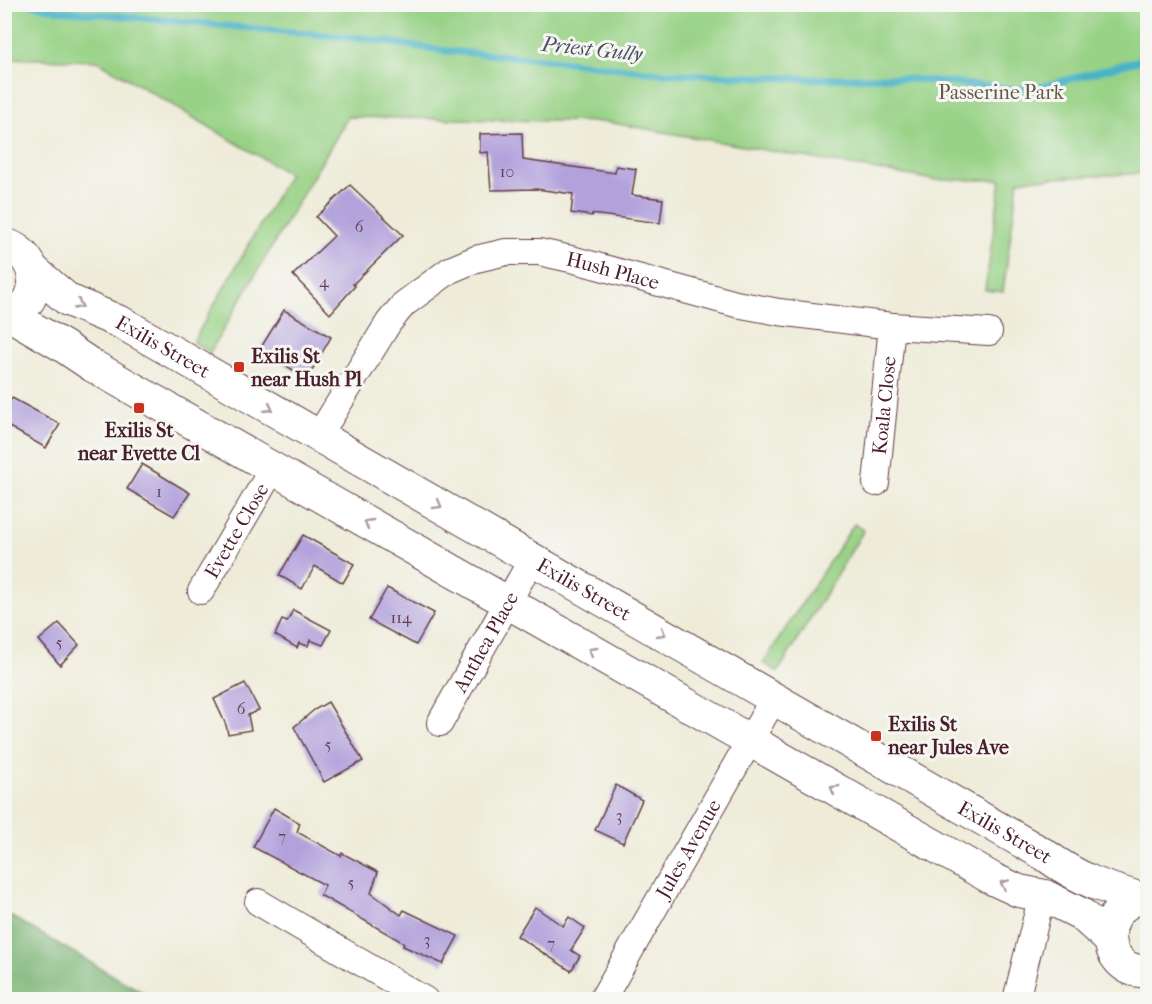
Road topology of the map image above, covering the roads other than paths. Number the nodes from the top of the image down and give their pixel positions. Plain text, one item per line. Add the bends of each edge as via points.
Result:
1 (4, 244) edge
2 (33, 270) junction
3 (7, 315) edge
4 (892, 326) junction
5 (989, 332) dead end
6 (318, 437) junction
7 (273, 468) junction
8 (876, 483) dead end
9 (532, 559) junction
10 (201, 591) dead end
11 (508, 602) junction
12 (774, 698) junction
13 (440, 723) dead end
14 (750, 741) junction
15 (1042, 895) junction
16 (1143, 898) edge
17 (258, 902) dead end
18 (1110, 940) junction
19 (1148, 971) edge
20 (425, 999) edge
21 (602, 999) edge
22 (1016, 999) edge

1 - 2 street, Exilis Street via 22,252
2 - 3 street, Exilis Street via 35,281 28,302
2 -> 6 street, Exilis Street via 68,300 122,323
3 - 7 street, Exilis Street
4 - 5 street, Hush Place
4 - 6 street, Hush Place via 736,304 575,260 539,252 506,252 450,270 404,304
4 - 8 street, Koala Close
6 -> 9 street, Exilis Street
7 - 10 street, Evette Close
11 -> 7 street, Exilis Street
9 - 11 street, Anthea Place
9 -> 12 street, Exilis Street
11 - 13 street, Anthea Place
14 -> 11 street, Exilis Street
12 - 14 street, Jules Avenue
12 - 16 street, Exilis Street via 1071,873 1098,886
15 -> 14 street, Exilis Street via 1019,891 993,879
14 - 21 street, Jules Avenue
15 - 18 street, Exilis Street via 1080,914
15 - 22 street
16 - 18 street, Exilis Street via 1120,909 1110,929
17 - 20 street
18 - 19 street, Exilis Street via 1121,962 1131,969

